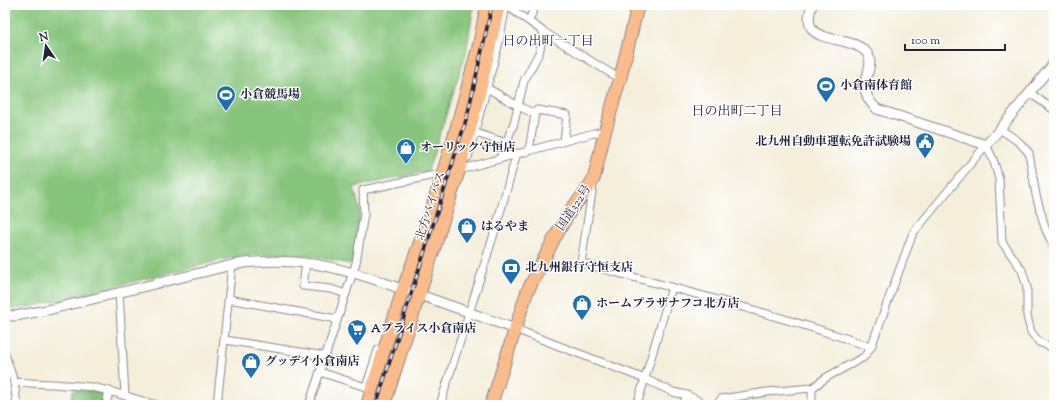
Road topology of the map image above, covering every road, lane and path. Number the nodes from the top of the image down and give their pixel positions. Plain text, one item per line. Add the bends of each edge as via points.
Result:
1 (487, 5) edge
2 (502, 5) edge
3 (535, 5) edge
4 (638, 5) edge
5 (812, 5) edge
6 (529, 21) junction
7 (544, 32) junction
8 (1054, 63) edge
9 (620, 80) junction
10 (487, 88) junction
11 (1030, 93) junction
12 (518, 106) junction
13 (1054, 110) edge
14 (535, 114) junction
15 (1000, 129) junction
16 (605, 131) junction
17 (476, 133) junction
18 (564, 141) junction
19 (506, 143) junction
20 (986, 145) junction
21 (529, 150) junction
22 (518, 153) junction
23 (500, 158) junction
24 (462, 169) junction
25 (442, 173) junction
26 (594, 178) junction
27 (1054, 247) edge
28 (306, 263) junction
29 (232, 265) junction
30 (353, 272) junction
31 (672, 287) junction
32 (403, 290) junction
33 (119, 292) junction
34 (346, 294) junction
35 (419, 295) junction
36 (229, 299) junction
37 (469, 312) junction
38 (5, 315) edge
39 (337, 319) junction
40 (392, 326) junction
41 (515, 329) junction
42 (225, 340) junction
43 (871, 347) junction
44 (1054, 348) edge
45 (5, 354) edge
46 (325, 356) junction
47 (320, 372) junction
48 (645, 379) junction
49 (14, 382) junction
50 (812, 388) junction
51 (109, 391) junction
52 (125, 395) junction
53 (687, 395) junction
54 (146, 404) edge
55 (18, 405) edge
56 (106, 405) edge
57 (157, 405) edge
58 (216, 405) edge
59 (309, 405) edge
60 (367, 405) edge
61 (384, 405) edge
62 (440, 405) edge
63 (491, 405) edge
64 (637, 405) edge
65 (683, 405) edge
66 (707, 405) edge
67 (717, 405) edge
68 (812, 405) edge

1 - 25 highway, 北方バイパス via 468,90
2 - 6 street
2 - 10 street
2 - 24 highway, 北方バイパス
3 - 6 street
4 - 9 highway, 国道322号
5 - 20 street via 808,23 817,35 859,46 870,58 865,85 870,103 877,109
6 - 7 street
7 - 9 street
7 - 12 street via 539,53 524,81
8 - 11 street
9 - 16 highway, 国道322号
10 - 12 street
10 - 17 street
11 - 13 street
11 - 15 street
12 - 14 street
12 - 19 street
14 - 18 street via 537,110 567,115
14 - 21 street
15 - 20 street
15 - 27 street via 1029,153 1036,195 1045,228
16 - 18 street
16 - 26 highway, 国道322号
17 - 19 street
17 - 24 street
18 - 21 street
19 - 23 street
20 - 43 street via 914,233
20 - 44 street via 999,180 1002,242 1022,270 1027,287 1027,316 1031,332 1039,342
21 - 22 street
22 - 23 street
22 - 37 street
23 - 24 street
24 - 25 street
24 - 35 highway, 北方バイパス
25 - 30 street via 363,190 364,214
25 - 32 highway, 北方バイパス
26 - 31 street via 581,263
26 - 41 highway, 国道322号 via 572,208 542,260 527,292
28 - 29 street via 276,261
28 - 30 street
28 - 34 street via 303,286 331,289
29 - 33 street
29 - 36 street
30 - 32 street
30 - 34 street
31 - 43 street via 825,331
31 - 48 street
32 - 35 street
32 - 40 highway, 北方バイパス
33 - 38 street via 52,309 15,316
33 - 52 street
34 - 39 street
35 - 37 street
35 - 61 highway, 北方バイパス
36 - 39 street
36 - 42 street
37 - 41 street
37 - 62 street
39 - 46 street
40 - 47 street via 386,327 366,387
40 - 60 highway, 北方バイパス
41 - 48 street
41 - 63 highway, 国道322号
42 - 46 street
42 - 58 street
43 - 50 street via 864,357
45 - 49 street
46 - 47 street
47 - 59 street
48 - 53 street via 673,392
48 - 64 street
49 - 51 street
49 - 55 street
50 - 67 street via 722,400
50 - 68 street
51 - 52 street
51 - 56 street
52 - 54 street
53 - 65 street
53 - 66 street
54 - 57 street

